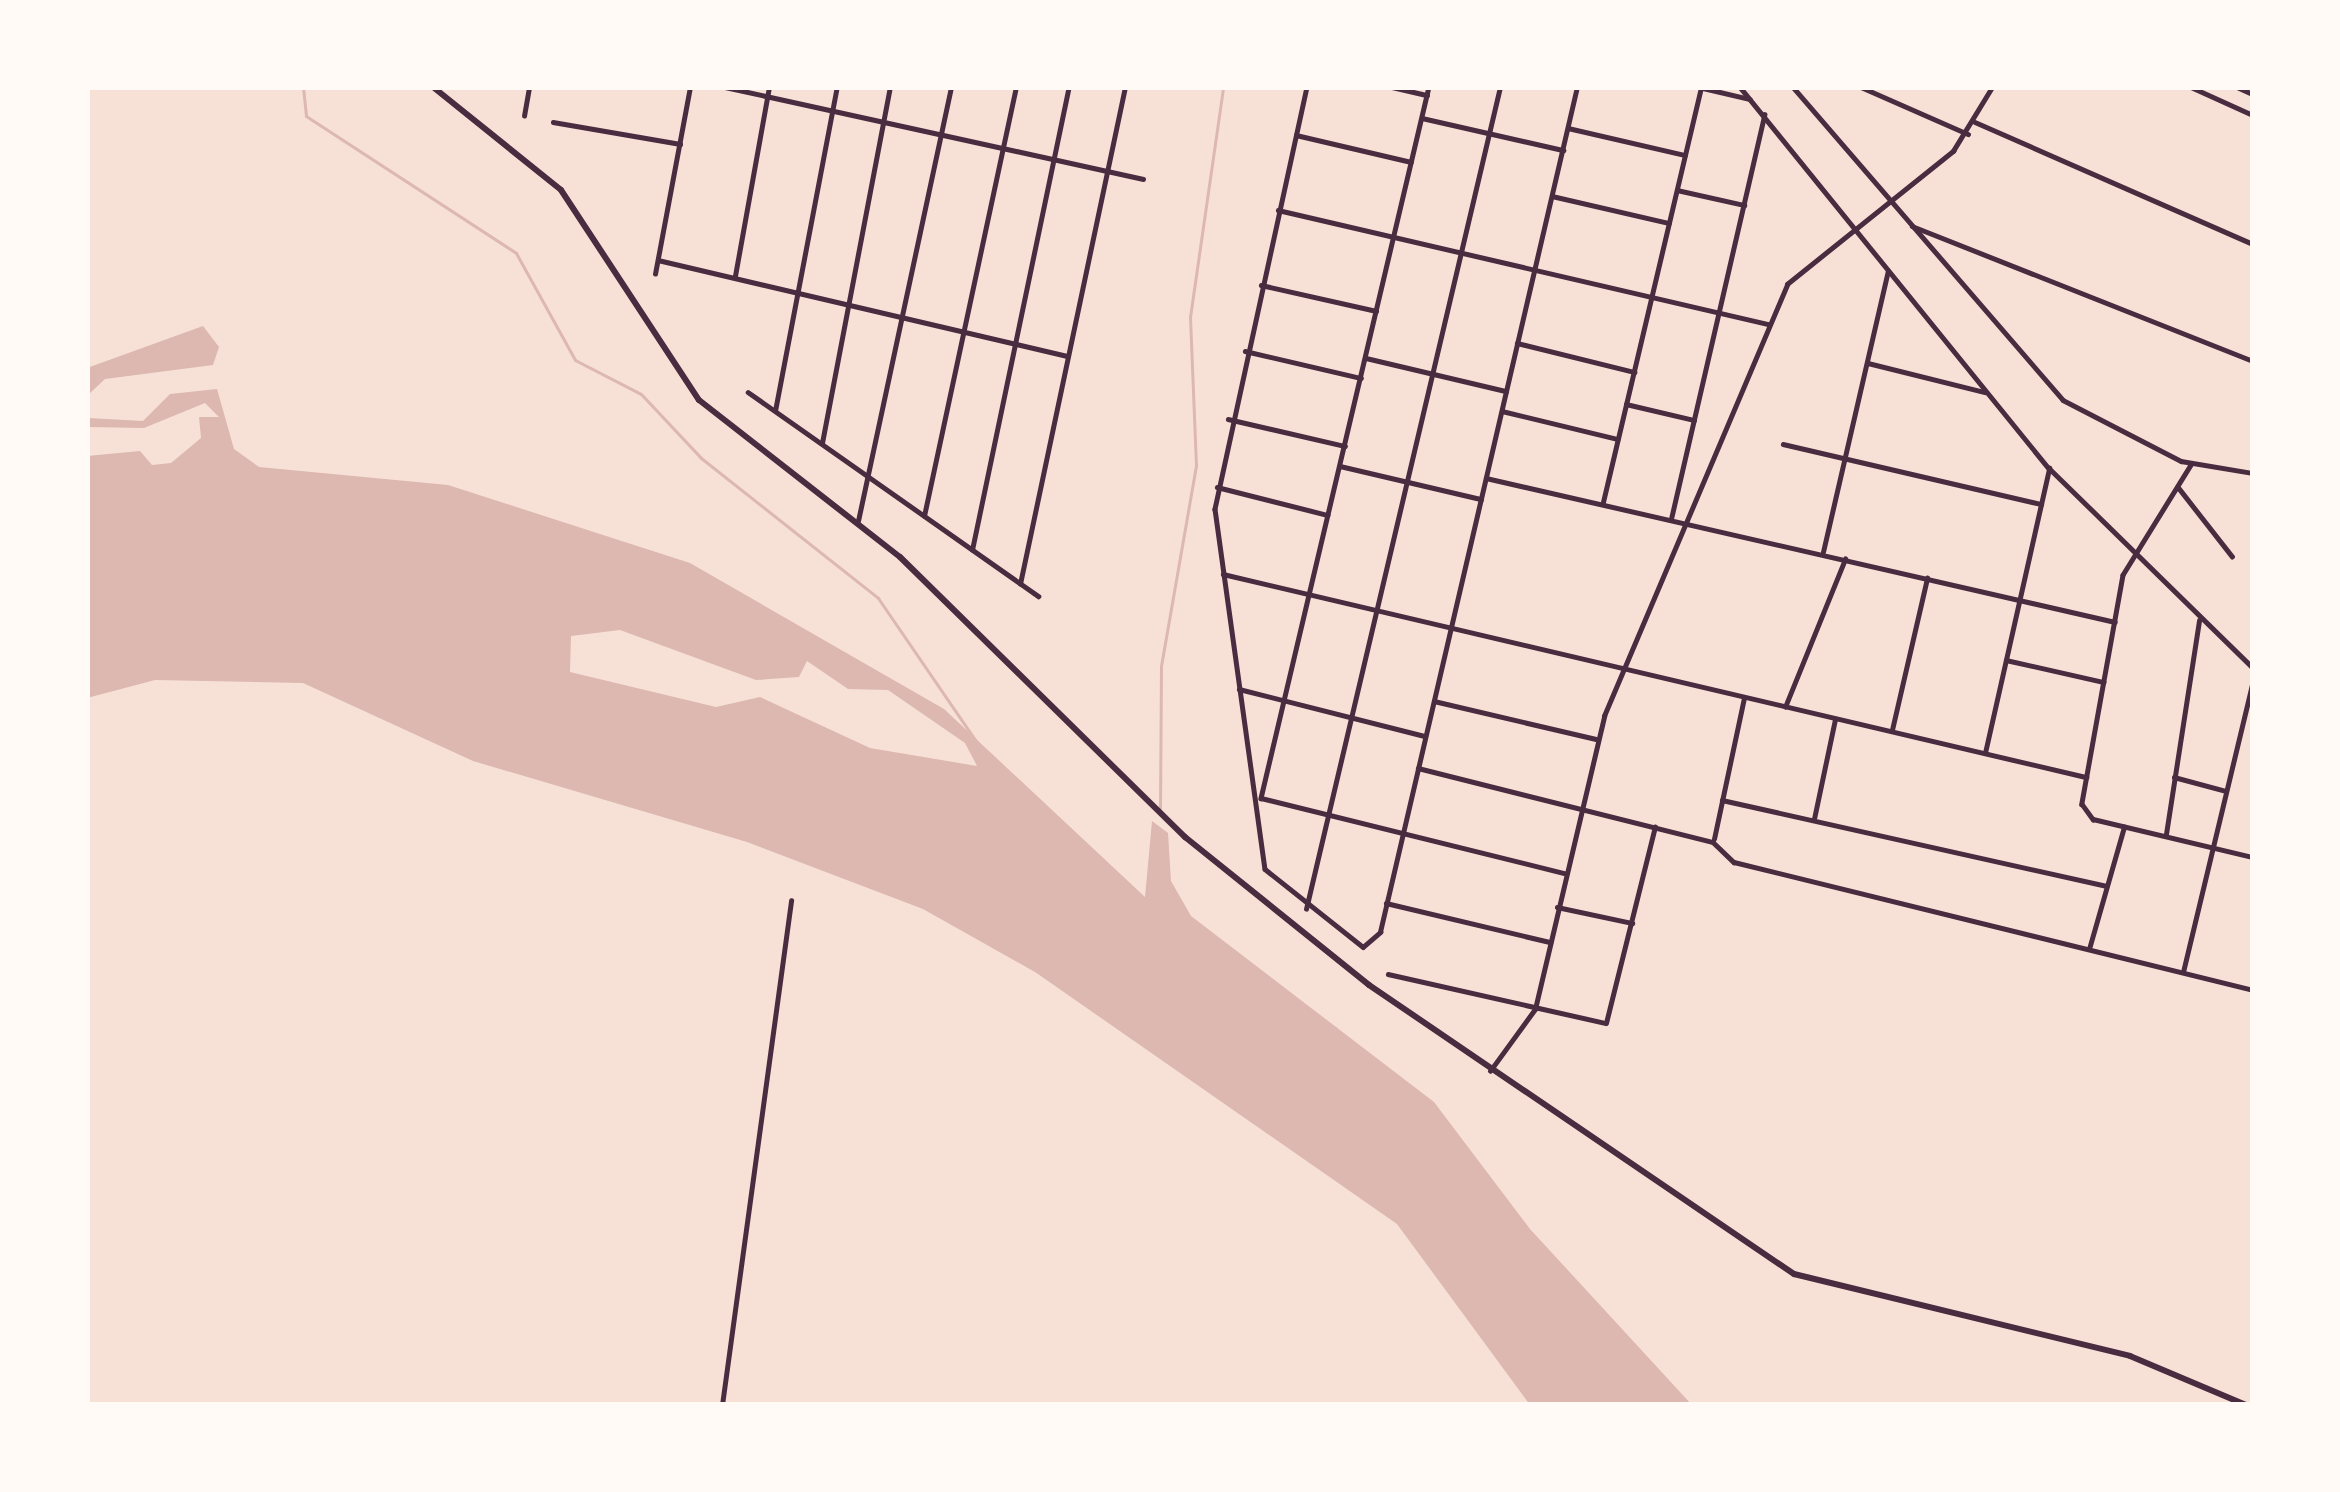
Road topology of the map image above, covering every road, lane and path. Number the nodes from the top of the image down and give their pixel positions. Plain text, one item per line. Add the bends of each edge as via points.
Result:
1 (433, 87) edge
2 (529, 87) edge
3 (690, 87) edge
4 (725, 87) edge
5 (837, 87) edge
6 (890, 87) edge
7 (951, 87) edge
8 (1016, 87) edge
9 (1069, 87) edge
10 (1125, 87) edge
11 (1307, 87) edge
12 (1392, 87) edge
13 (1500, 87) edge
14 (1577, 87) edge
15 (1700, 87) edge
16 (1740, 87) edge
17 (1793, 87) edge
18 (1861, 87) edge
19 (1992, 87) edge
20 (2191, 87) edge
21 (2237, 87) edge
22 (768, 91) edge
23 (1428, 91) edge
24 (2253, 94) edge
25 (1750, 99) junction
26 (833, 108) junction
27 (1764, 115) junction
28 (2253, 115) edge
29 (524, 116) dead end
30 (1421, 118) junction
31 (884, 120) junction
32 (554, 122) dead end
33 (1975, 122) junction
34 (1568, 128) junction
35 (942, 133) junction
36 (1489, 133) junction
37 (1968, 134) junction
38 (1296, 135) junction
39 (680, 143) junction
40 (1005, 148) junction
41 (1563, 150) junction
42 (1684, 155) junction
43 (1058, 160) junction
44 (1412, 163) junction
45 (1111, 172) junction
46 (1143, 179) dead end
47 (1677, 190) junction
48 (1552, 196) junction
49 (1889, 200) junction
50 (1744, 206) junction
51 (1278, 210) junction
52 (1669, 223) junction
53 (1854, 223) junction
54 (1910, 226) junction
55 (1394, 237) junction
56 (2253, 244) edge
57 (1461, 253) junction
58 (658, 260) junction
59 (1534, 270) junction
60 (1888, 271) junction
61 (655, 274) dead end
62 (734, 278) junction
63 (1261, 285) junction
64 (798, 293) junction
65 (1651, 297) junction
66 (850, 305) junction
67 (1376, 310) junction
68 (1719, 313) junction
69 (908, 318) junction
70 (1768, 324) junction
71 (965, 332) junction
72 (1517, 343) junction
73 (1014, 344) junction
74 (1245, 351) junction
75 (1067, 356) junction
76 (1365, 358) junction
77 (2253, 361) edge
78 (1868, 363) junction
79 (1634, 372) junction
80 (1432, 374) junction
81 (1361, 377) junction
82 (1506, 391) junction
83 (748, 392) dead end
84 (1984, 392) junction
85 (1626, 404) junction
86 (776, 411) junction
87 (1502, 411) junction
88 (1228, 419) junction
89 (1694, 419) junction
90 (1618, 439) junction
91 (822, 443) junction
92 (1784, 444) dead end
93 (1345, 446) junction
94 (1845, 458) junction
95 (2191, 465) junction
96 (1340, 466) junction
97 (2049, 468) junction
98 (2253, 473) edge
99 (872, 478) junction
100 (1486, 478) junction
101 (1407, 482) junction
102 (1214, 486) junction
103 (2178, 487) junction
104 (1481, 499) junction
105 (1603, 504) junction
106 (2041, 504) junction
107 (1328, 515) junction
108 (924, 516) junction
109 (1670, 519) junction
110 (858, 522) junction
111 (1685, 522) junction
112 (972, 550) junction
113 (2133, 551) junction
114 (1822, 554) junction
115 (2232, 556) dead end
116 (1845, 559) junction
117 (1223, 574) junction
118 (1927, 578) junction
119 (1020, 584) junction
120 (1309, 595) junction
121 (1038, 596) dead end
122 (2020, 599) junction
123 (1377, 610) junction
124 (2199, 621) junction
125 (2115, 622) junction
126 (1450, 628) junction
127 (2006, 660) junction
128 (2253, 668) edge
129 (1622, 670) junction
130 (2253, 680) edge
131 (2104, 682) junction
132 (1239, 689) junction
133 (1744, 698) junction
134 (1284, 701) junction
135 (1434, 701) junction
136 (1785, 707) junction
137 (1351, 718) junction
138 (1835, 719) junction
139 (1891, 732) junction
140 (1425, 736) junction
141 (1596, 739) junction
142 (1985, 754) junction
143 (1418, 768) junction
144 (2086, 777) junction
145 (2173, 777) junction
146 (2226, 791) junction
147 (1722, 800) junction
148 (1578, 808) junction
149 (1328, 818) junction
150 (1813, 821) junction
151 (1655, 827) junction
152 (2124, 827) junction
153 (1402, 836) junction
154 (2166, 837) junction
155 (1713, 842) junction
156 (2216, 848) junction
157 (2253, 857) edge
158 (1565, 873) junction
159 (2107, 886) junction
160 (791, 901) dead end
161 (1386, 903) junction
162 (1558, 907) junction
163 (1306, 909) junction
164 (1632, 923) junction
165 (1550, 942) junction
166 (2089, 950) junction
167 (2183, 973) junction
168 (1388, 974) dead end
169 (2253, 991) edge
170 (1534, 1009) junction
171 (1490, 1071) junction
172 (722, 1405) edge
173 (2246, 1405) edge

1 - 110 main road via 561,190 688,389
2 - 29 street
3 - 39 street
4 - 22 street
5 - 26 street
6 - 31 street
7 - 35 street
8 - 40 street
9 - 43 street
10 - 45 street
11 - 38 street
12 - 23 street
13 - 36 street
14 - 34 street
15 - 25 street
15 - 42 street
16 - 25 street
17 - 49 street
18 - 37 street
19 - 33 street
20 - 28 street
21 - 24 street
22 - 26 street
22 - 62 street
23 - 30 street
25 - 27 street
26 - 31 street
26 - 64 street
27 - 50 street
27 - 53 street
30 - 36 street
30 - 44 street
31 - 35 street
31 - 66 street
32 - 39 street
33 - 37 street
33 - 56 street
34 - 41 street
34 - 42 street
35 - 40 street
35 - 69 street
36 - 41 street
36 - 57 street
37 - 49 street
38 - 44 street
38 - 51 street
39 - 58 street
40 - 43 street
40 - 71 street
41 - 48 street
42 - 47 street
43 - 45 street
43 - 73 street
44 - 55 street
45 - 46 street
45 - 75 street
47 - 50 street
47 - 52 street
48 - 52 street
48 - 59 street
49 - 53 street
49 - 54 street
50 - 68 street
51 - 55 street
51 - 63 street
52 - 65 street
53 - 60 street
53 - 70 street via 1795,273
54 - 77 street
54 - 95 street via 2049,388 2126,438
55 - 57 street
55 - 67 street
57 - 59 street
57 - 80 street
58 - 61 street
58 - 62 street
59 - 65 street
59 - 72 street
60 - 78 street
60 - 84 street
62 - 64 street
63 - 67 street
63 - 74 street
64 - 66 street
64 - 86 street
65 - 68 street
65 - 79 street
66 - 69 street
66 - 91 street
67 - 76 street
68 - 70 street
68 - 89 street
69 - 71 street
69 - 99 street
70 - 111 street
71 - 73 street
71 - 108 street
72 - 79 street
72 - 82 street
73 - 75 street
73 - 112 street
74 - 81 street
74 - 88 street
75 - 119 street
76 - 80 street
76 - 81 street
78 - 84 street
78 - 94 street
79 - 85 street
80 - 82 street
80 - 101 street
81 - 93 street
82 - 87 street
83 - 86 street
84 - 97 street
85 - 89 street
85 - 90 street
86 - 91 street
87 - 90 street
87 - 100 street
88 - 93 street
88 - 102 street
89 - 109 street
90 - 105 street
91 - 99 street
92 - 94 street
93 - 96 street
94 - 106 street
94 - 114 street
95 - 98 street
95 - 103 street
96 - 101 street
96 - 107 street
97 - 106 street
97 - 113 street
99 - 108 street
99 - 110 street
100 - 104 street
100 - 105 street
101 - 104 street
101 - 123 street
102 - 107 street
102 - 117 street
103 - 113 street
103 - 115 street
104 - 126 street
105 - 109 street
106 - 122 street
107 - 120 street
108 - 112 street
109 - 111 street
110 - 171 main road via 1185,837
111 - 114 street
111 - 129 street
112 - 119 street
113 - 124 street
113 - 125 street
114 - 116 street
116 - 118 street
116 - 136 street
117 - 120 street
117 - 132 street
118 - 122 street
118 - 139 street
119 - 121 street
120 - 123 street
120 - 134 street
122 - 125 street
122 - 127 street
123 - 126 street
123 - 137 street
124 - 128 street
124 - 145 street
125 - 131 street
126 - 129 street
126 - 135 street
127 - 131 street
127 - 142 street
129 - 133 street
129 - 141 street
130 - 146 street
131 - 144 street
132 - 134 street
132 - 163 street via 1265,869
133 - 136 street
133 - 147 street
134 - 137 street
134 - 149 street via 1263,801
135 - 140 street
135 - 141 street
136 - 138 street
137 - 140 street
137 - 149 street
138 - 139 street
138 - 150 street
139 - 142 street
140 - 143 street
141 - 148 street
142 - 144 street
143 - 148 street
143 - 153 street
144 - 152 street via 2085,813
145 - 146 street
145 - 154 street
146 - 156 street
147 - 150 street
147 - 155 street
148 - 151 street
148 - 158 street
149 - 153 street
149 - 163 street
150 - 159 street
151 - 155 street
151 - 164 street
152 - 154 street
152 - 159 street
153 - 158 street
153 - 161 street
154 - 156 street
155 - 166 street via 1734,862
156 - 157 street
156 - 167 street
158 - 162 street
159 - 166 street
160 - 172 street
161 - 163 street via 1367,946
161 - 165 street
162 - 164 street
162 - 165 street
164 - 170 street via 1606,1023
165 - 170 street
166 - 167 street
167 - 169 street
168 - 170 street
170 - 171 street
171 - 173 main road via 1793,1274 2130,1356

